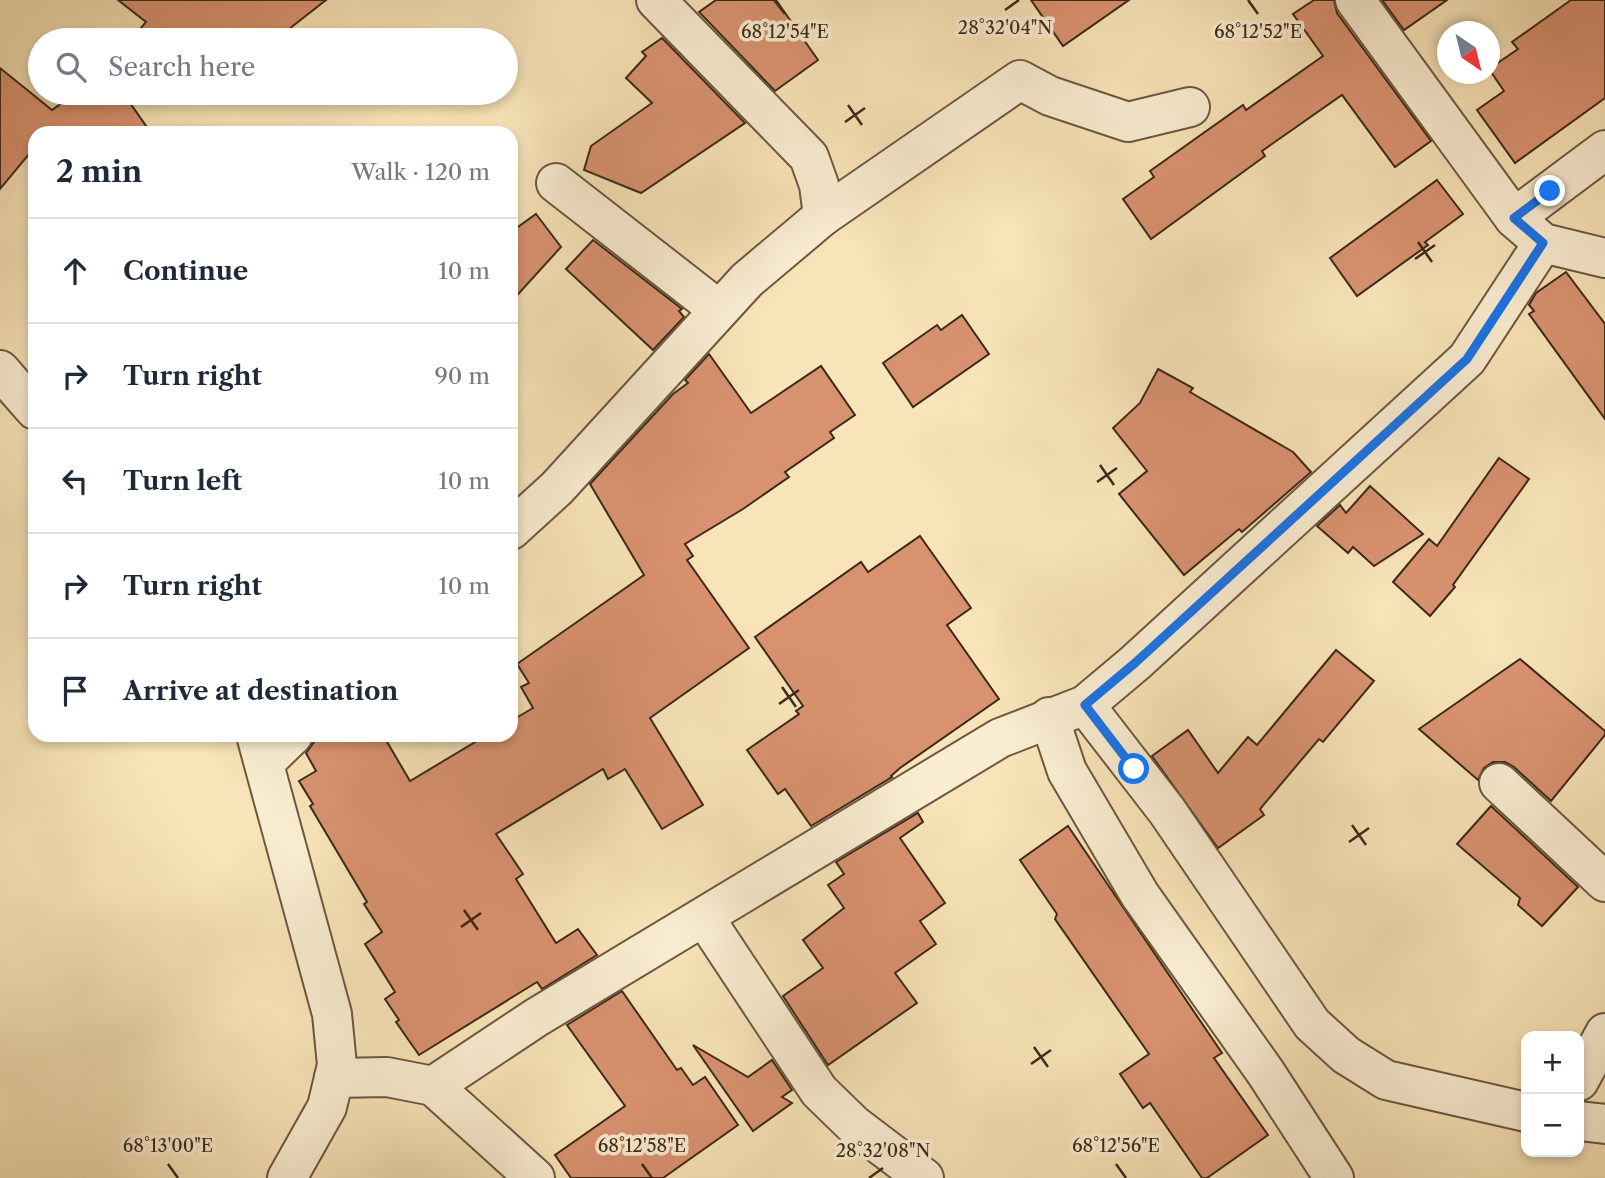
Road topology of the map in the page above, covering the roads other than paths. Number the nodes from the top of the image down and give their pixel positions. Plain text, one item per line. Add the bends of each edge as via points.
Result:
1 (656, 0) edge
2 (1354, 0) edge
3 (1190, 107) dead end
4 (1605, 150) edge
5 (556, 183) dead end
6 (823, 216) junction
7 (1514, 218) junction
8 (1543, 243) junction
9 (1605, 258) edge
10 (719, 310) junction
11 (0, 370) edge
12 (28, 402) edge
13 (518, 523) edge
14 (1085, 705) junction
15 (1049, 717) junction
16 (276, 742) edge
17 (260, 749) edge
18 (1499, 783) dead end
19 (1605, 882) edge
20 (704, 917) junction
21 (1605, 1033) edge
22 (1584, 1072) edge
23 (334, 1078) junction
24 (432, 1086) junction
25 (1521, 1111) edge
26 (1584, 1122) edge
27 (1605, 1124) edge
28 (287, 1178) edge
29 (535, 1178) edge
30 (923, 1178) edge
31 (1334, 1178) edge

1 - 6 street via 809,158
2 - 7 street
3 - 6 street via 1128,122 1050,96 1020,80
4 - 7 street
5 - 10 street
6 - 10 street
7 - 8 street
8 - 9 street
8 - 14 street via 1467,359
10 - 13 street
11 - 12 street
14 - 15 street
14 - 25 street via 1167,811 1312,1024 1346,1055 1386,1080
15 - 20 street via 1000,738
15 - 31 street via 1067,771 1140,895
16 - 17 street
17 - 23 street via 332,1014
18 - 19 street
20 - 24 street
20 - 30 street via 819,1091 854,1125
21 - 22 street
23 - 24 street via 387,1077
23 - 28 street via 327,1107
24 - 29 street
26 - 27 street

